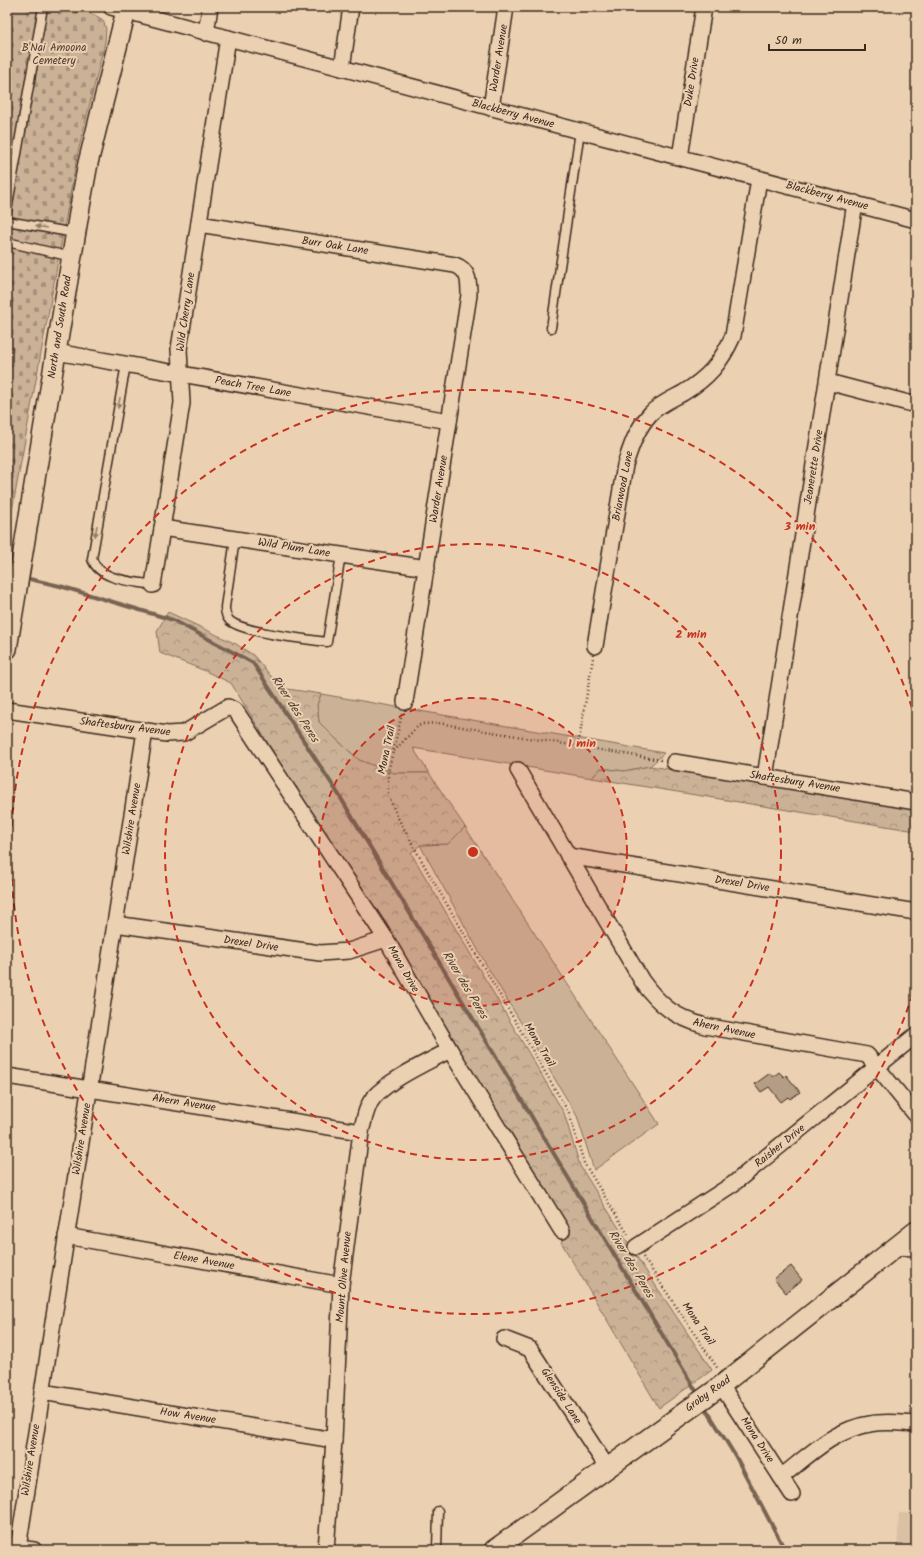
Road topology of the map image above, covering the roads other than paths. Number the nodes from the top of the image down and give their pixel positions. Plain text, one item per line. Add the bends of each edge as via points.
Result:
1 (43, 7) edge
2 (210, 7) edge
3 (351, 7) edge
4 (506, 7) edge
5 (704, 7) edge
6 (121, 8) edge
7 (206, 33) junction
8 (228, 38) junction
9 (342, 68) junction
10 (491, 108) junction
11 (580, 131) junction
12 (680, 157) junction
13 (10, 178) edge
14 (760, 179) junction
15 (855, 204) junction
16 (7, 210) edge
17 (916, 220) edge
18 (7, 221) edge
19 (199, 224) junction
20 (75, 233) junction
21 (7, 242) edge
22 (72, 258) junction
23 (468, 275) joint
24 (551, 328) dead end
25 (56, 352) junction
26 (126, 364) junction
27 (180, 374) junction
28 (828, 382) junction
29 (916, 405) edge
30 (450, 421) junction
31 (162, 528) junction
32 (235, 539) junction
33 (341, 555) junction
34 (426, 568) junction
35 (153, 585) joint
36 (595, 646) road end
37 (7, 649) edge
38 (405, 702) road end
39 (7, 710) edge
40 (236, 711) joint
41 (146, 731) junction
42 (674, 762) road end
43 (518, 770) dead end
44 (765, 777) junction
45 (916, 802) edge
46 (568, 856) junction
47 (916, 912) edge
48 (115, 924) junction
49 (386, 939) junction
50 (916, 1035) edge
51 (450, 1050) junction
52 (878, 1066) junction
53 (7, 1076) edge
54 (90, 1088) junction
55 (916, 1115) edge
56 (361, 1132) junction
57 (562, 1231) dead end
58 (916, 1231) edge
59 (66, 1236) junction
60 (636, 1247) road end
61 (896, 1247) junction
62 (916, 1248) edge
63 (341, 1285) junction
64 (504, 1339) dead end
65 (721, 1385) junction
66 (42, 1392) junction
67 (916, 1424) edge
68 (334, 1440) junction
69 (607, 1467) junction
70 (781, 1477) junction
71 (792, 1494) dead end
72 (438, 1512) dead end
73 (34, 1550) edge
74 (326, 1550) edge
75 (437, 1550) edge
76 (494, 1550) edge

1 - 13 lane
2 - 7 street
3 - 9 street
4 - 10 street, Warder Avenue
5 - 12 street, Duke Drive
6 - 7 street, Blackberry Avenue
6 - 20 street, North and South Road
7 - 8 street, Blackberry Avenue
8 - 9 street, Blackberry Avenue
8 - 19 street, Wild Cherry Lane
9 - 10 street, Blackberry Avenue
10 - 11 street, Blackberry Avenue
11 - 12 street, Blackberry Avenue
11 - 24 lane
12 - 14 street, Blackberry Avenue
13 - 16 lane
14 - 15 street, Blackberry Avenue
14 - 36 street, Briarwood Lane via 733,336 727,350 705,378 652,412 631,445 625,465
15 - 17 street, Blackberry Avenue
15 - 28 street, Jeanerette Drive
20 -> 18 lane
19 - 23 street, Burr Oak Lane via 455,265
19 - 27 street, Wild Cherry Lane via 179,349
20 - 22 street, North and South Road
21 - 22 lane
22 - 25 street, North and South Road
23 - 30 street, Warder Avenue via 469,295
25 - 26 street, Peach Tree Lane
25 - 37 street, North and South Road
26 - 27 street, Peach Tree Lane
26 -> 35 lane via 92,559 94,566 111,576
27 - 30 street, Peach Tree Lane
27 - 31 street, Wild Cherry Lane via 182,404
28 - 29 street
28 - 44 street, Jeanerette Drive
30 - 34 street, Warder Avenue
31 - 32 street, Wild Plum Lane
31 - 35 street, Wild Cherry Lane
32 - 33 street, Wild Plum Lane
32 - 33 lane via 225,607 225,614 230,621 249,630 312,640 328,642
33 - 34 street, Wild Plum Lane
34 - 38 street, Warder Avenue
39 - 41 street, Shaftesbury Avenue
40 - 41 street, Shaftesbury Avenue via 228,708 184,733
40 - 49 street, Mona Drive
41 - 48 street, Wilshire Avenue
42 - 44 street, Shaftesbury Avenue
43 - 46 street, Ahern Avenue
44 - 45 street, Shaftesbury Avenue
46 - 47 street, Drexel Drive
46 - 52 street, Ahern Avenue via 642,981 667,1009 686,1020 705,1026 867,1055
48 - 49 street, Drexel Drive via 320,953 349,951
48 - 54 street, Wilshire Avenue
49 - 51 street, Mona Drive
50 - 52 street, Raisher Drive
51 - 56 street, Mount Olive Avenue via 411,1071 373,1098
51 - 57 street, Mona Drive
52 - 55 street, Ahern Avenue
52 - 60 street, Raisher Drive via 733,1184
53 - 54 street, Ahern Avenue
54 - 56 street, Ahern Avenue
54 - 59 street, Wilshire Avenue
56 - 63 street, Mount Olive Avenue
58 - 61 street, Groby Road
59 - 63 street, Elene Avenue
59 - 66 street, Wilshire Avenue
61 - 62 street
61 - 65 street, Groby Road
63 - 68 street, Mount Olive Avenue
64 - 69 street, Glenside Lane via 530,1349
65 - 69 street, Groby Road
65 - 70 street, Mona Drive
66 - 68 street, How Avenue
66 - 73 street, Wilshire Avenue via 18,1548
67 - 70 street via 870,1424 851,1430 829,1440
68 - 74 street, Mount Olive Avenue
69 - 76 street, Groby Road
70 - 71 street, Mona Drive
72 - 75 lane

